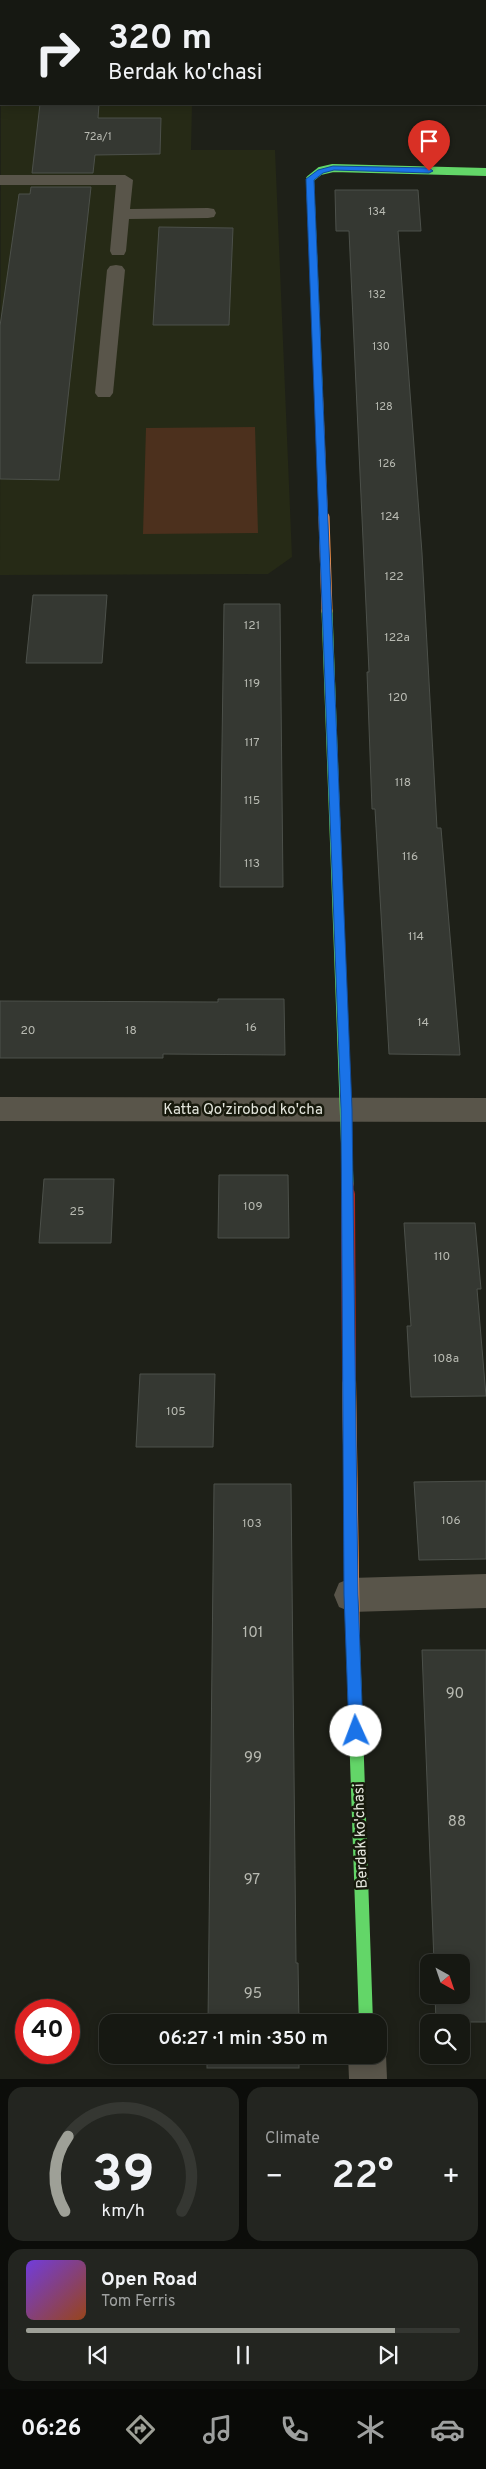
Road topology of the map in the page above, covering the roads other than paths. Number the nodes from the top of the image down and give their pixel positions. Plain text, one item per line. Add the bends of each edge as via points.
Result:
1 (486, 172) edge
2 (0, 180) edge
3 (208, 213) dead end
4 (122, 214) junction
5 (118, 251) dead end
6 (116, 270) dead end
7 (104, 393) dead end
8 (0, 1109) edge
9 (347, 1109) junction
10 (486, 1110) edge
11 (486, 1592) edge
12 (351, 1595) junction
13 (366, 2014) edge
14 (368, 2064) edge
15 (368, 2079) edge

1 - 9 street, Berdak ko'chasi via 333,168 310,179
2 - 4 lane via 125,180
3 - 4 lane
4 - 5 lane
6 - 7 lane
8 - 9 street, Katta Qo'zirobod ko'cha
9 - 10 street, Katta Qo'zirobod ko'cha
9 - 12 street, Berdak ko'chasi
11 - 12 street
12 - 13 street, Berdak ko'chasi
14 - 15 street

